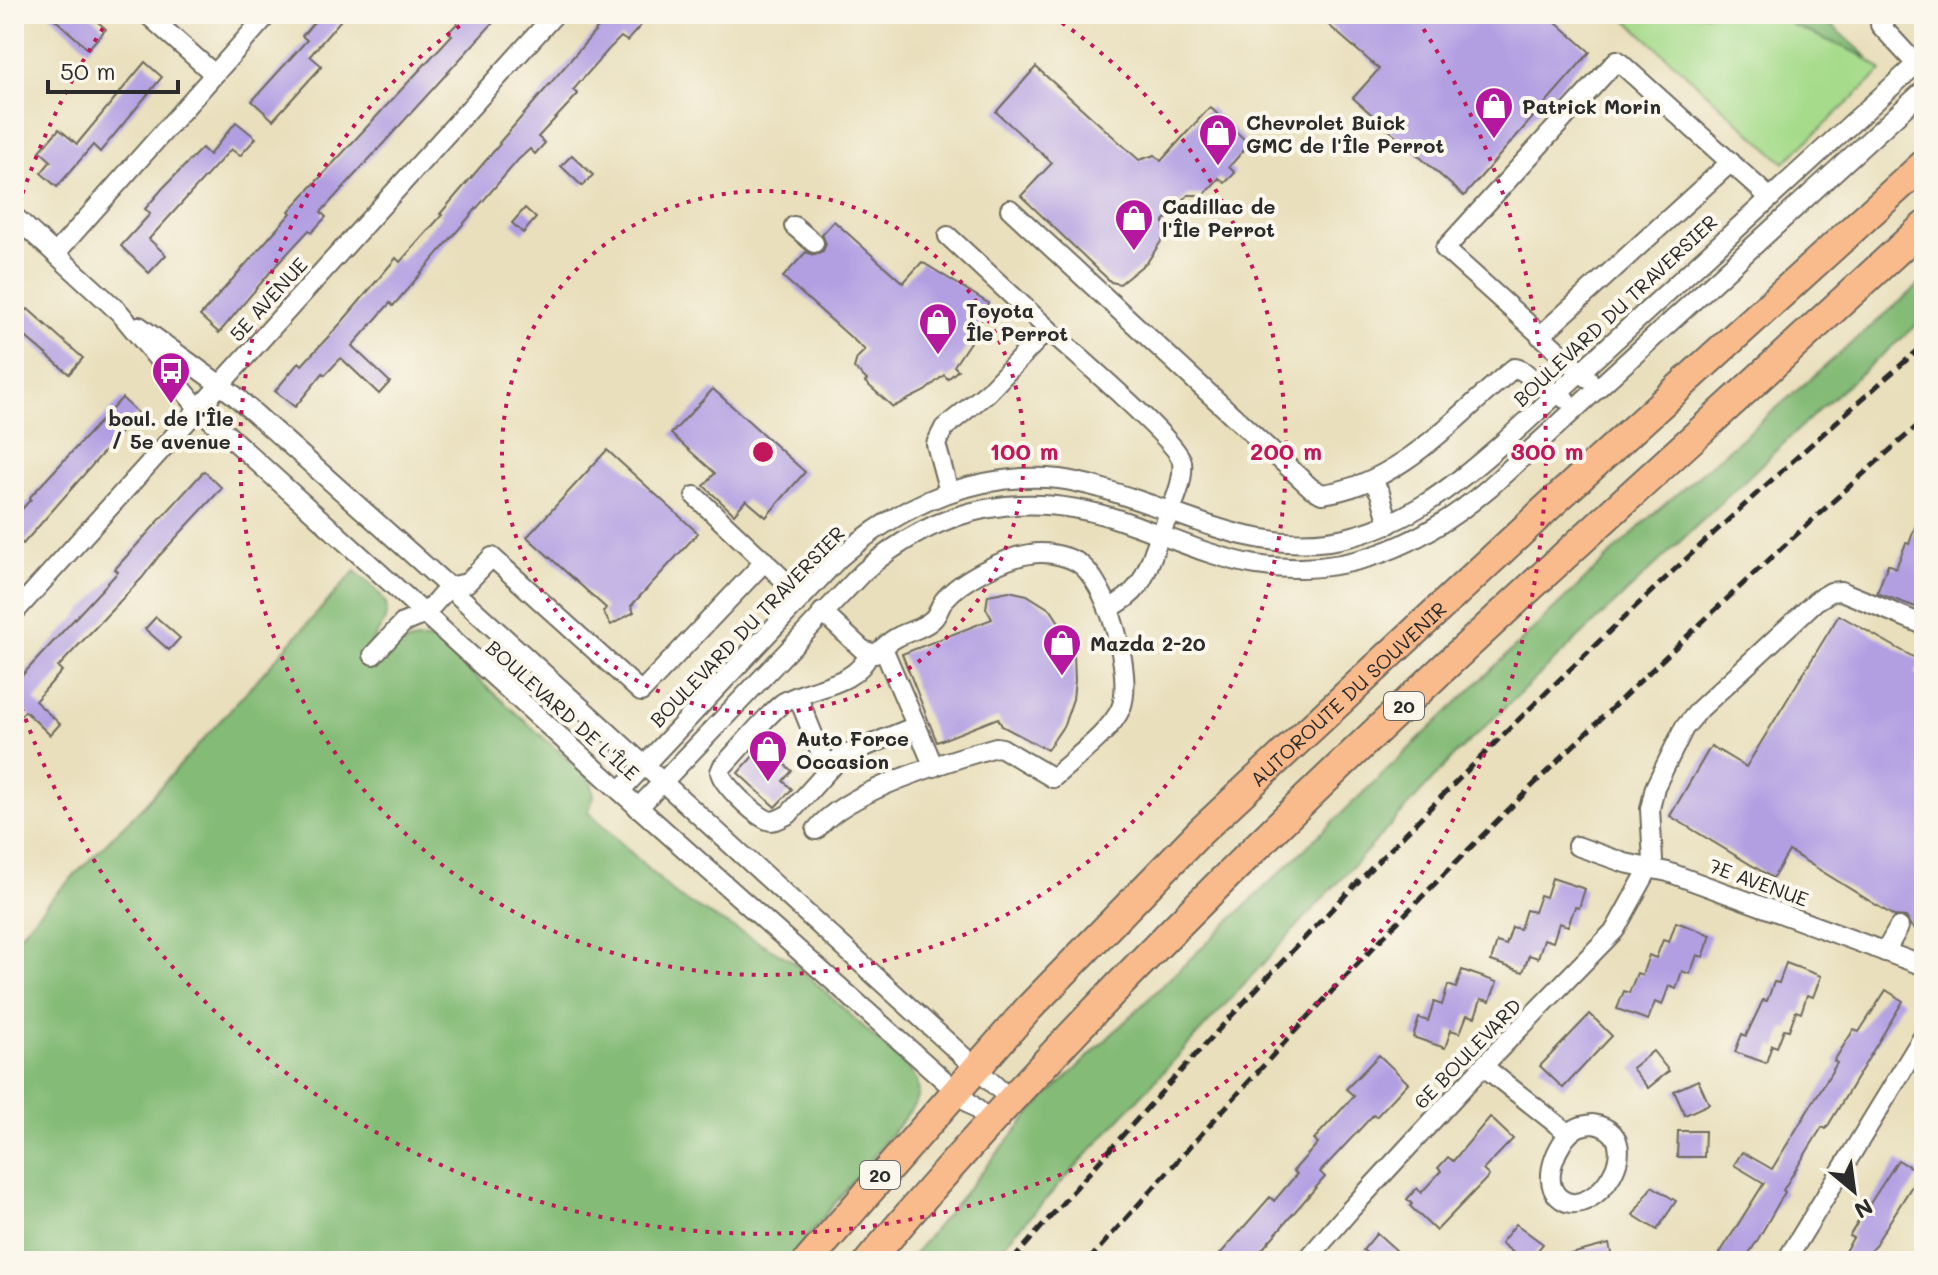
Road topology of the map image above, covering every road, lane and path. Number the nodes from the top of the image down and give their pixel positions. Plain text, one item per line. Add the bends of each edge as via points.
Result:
1 (147, 14) edge
2 (268, 14) edge
3 (555, 14) edge
4 (1880, 18) edge
5 (1920, 61) edge
6 (214, 74) junction
7 (1924, 90) edge
8 (1731, 162) junction
9 (1924, 164) edge
10 (1770, 198) junction
11 (1010, 209) dead end
12 (14, 216) edge
13 (794, 226) dead end
14 (1924, 226) edge
15 (948, 236) dead end
16 (814, 243) dead end
17 (56, 253) junction
18 (120, 313) junction
19 (1048, 329) junction
20 (1540, 336) junction
21 (1581, 371) junction
22 (221, 384) junction
23 (1599, 388) junction
24 (1558, 392) junction
25 (199, 409) junction
26 (1576, 409) junction
27 (1372, 480) junction
28 (949, 492) junction
29 (695, 496) dead end
30 (1169, 512) junction
31 (1389, 524) junction
32 (1160, 535) junction
33 (765, 561) junction
34 (449, 587) junction
35 (802, 597) junction
36 (1108, 609) junction
37 (822, 612) junction
38 (14, 613) edge
39 (425, 614) junction
40 (1924, 625) edge
41 (876, 651) junction
42 (373, 655) dead end
43 (798, 697) junction
44 (916, 726) junction
45 (645, 765) junction
46 (832, 767) junction
47 (934, 767) junction
48 (663, 781) junction
49 (620, 791) junction
50 (638, 808) junction
51 (816, 830) dead end
52 (1577, 846) dead end
53 (1650, 868) junction
54 (1899, 927) dead end
55 (1885, 952) junction
56 (1924, 966) edge
57 (1924, 1035) edge
58 (1483, 1066) junction
59 (976, 1067) junction
60 (955, 1091) junction
61 (1012, 1101) junction
62 (992, 1123) junction
63 (1569, 1134) junction
64 (808, 1261) edge
65 (869, 1261) edge
66 (1306, 1261) edge
67 (1786, 1261) edge

1 - 6 street
2 - 6 street
3 - 22 street, 5E AVENUE
4 - 5 street
5 - 10 street, BOULEVARD DU TRAVERSIER
6 - 17 street
7 - 23 street
8 - 10 street
8 - 20 street
8 - 20 street via 1617,60 1445,249
9 - 59 highway, AUTOROUTE DU SOUVENIR / 20 via 1268,767 1115,917
10 - 21 street, BOULEVARD DU TRAVERSIER
11 - 27 street via 1316,492 1351,489
12 - 17 street, BOULEVARD DE L'ÎLE
13 - 16 street
14 - 61 highway, 20 via 1301,801
15 - 19 street
17 - 18 street, BOULEVARD DE L'ÎLE
18 - 22 street, BOULEVARD DE L'ÎLE
18 - 25 street, BOULEVARD DE L'ÎLE
19 - 28 street via 938,437
19 - 30 street via 1179,454 1182,471
20 - 21 street
21 - 23 street
21 - 24 street, BOULEVARD DU TRAVERSIER
22 - 25 street, 5E AVENUE
22 - 34 street, BOULEVARD DE L'ÎLE
23 - 26 street
24 - 26 street
24 - 27 street via 1514,368 1418,451
24 - 31 street, BOULEVARD DU TRAVERSIER via 1443,494
25 - 38 street, 5E AVENUE
25 - 39 street, BOULEVARD DE L'ÎLE
26 - 32 street via 1449,521 1375,556 1319,567 1278,567 1232,560
27 - 31 street
28 - 30 street, BOULEVARD DU TRAVERSIER via 1013,479 1061,480
28 - 35 street, BOULEVARD DU TRAVERSIER via 875,529
29 - 33 street
30 - 31 street, BOULEVARD DU TRAVERSIER via 1233,534 1282,542 1327,541
30 - 32 street
32 - 36 street via 1137,591
32 - 37 street via 1102,514 1055,505 984,509 942,520 899,542
33 - 34 street via 641,692 492,557 467,583
33 - 35 street
34 - 39 street
34 - 45 street, BOULEVARD DE L'ÎLE
35 - 45 street, BOULEVARD DU TRAVERSIER
36 - 41 street via 1095,581 1078,562 1029,554 977,576 946,597 934,619
36 - 47 street via 1125,672 1123,701 1111,723 1053,778 996,747
37 - 41 street
37 - 48 street
39 - 42 street via 403,623
39 - 49 street, BOULEVARD DE L'ÎLE
40 - 53 street via 1841,591 1816,601 1684,728 1655,787
41 - 43 street via 859,670
41 - 44 street
43 - 46 street via 821,754
43 - 46 street via 782,703 722,767 721,778 771,821 789,814
44 - 46 street via 840,757
44 - 47 street
45 - 48 street, BOULEVARD DE L'ÎLE
45 - 49 street, BOULEVARD DU TRAVERSIER
47 - 51 street via 841,806
48 - 50 street
48 - 59 street, BOULEVARD DE L'ÎLE
49 - 50 street, BOULEVARD DE L'ÎLE
50 - 60 street, BOULEVARD DE L'ÎLE
52 - 53 street, 7E AVENUE
53 - 55 street, 7E AVENUE
53 - 58 street, 6E BOULEVARD via 1615,930
54 - 55 street
55 - 56 street, 7E AVENUE
57 - 67 street
58 - 63 street
58 - 66 street, 6E BOULEVARD
59 - 60 highway, AUTOROUTE DU SOUVENIR / 20
59 - 61 street, BOULEVARD DE L'ÎLE
60 - 62 street, BOULEVARD DE L'ÎLE
60 - 64 highway, AUTOROUTE DU SOUVENIR / 20
61 - 62 highway, 20
62 - 65 highway, 20
63 - 63 street via 1596,1124 1611,1131 1620,1153 1602,1188 1572,1204 1561,1200 1550,1180

